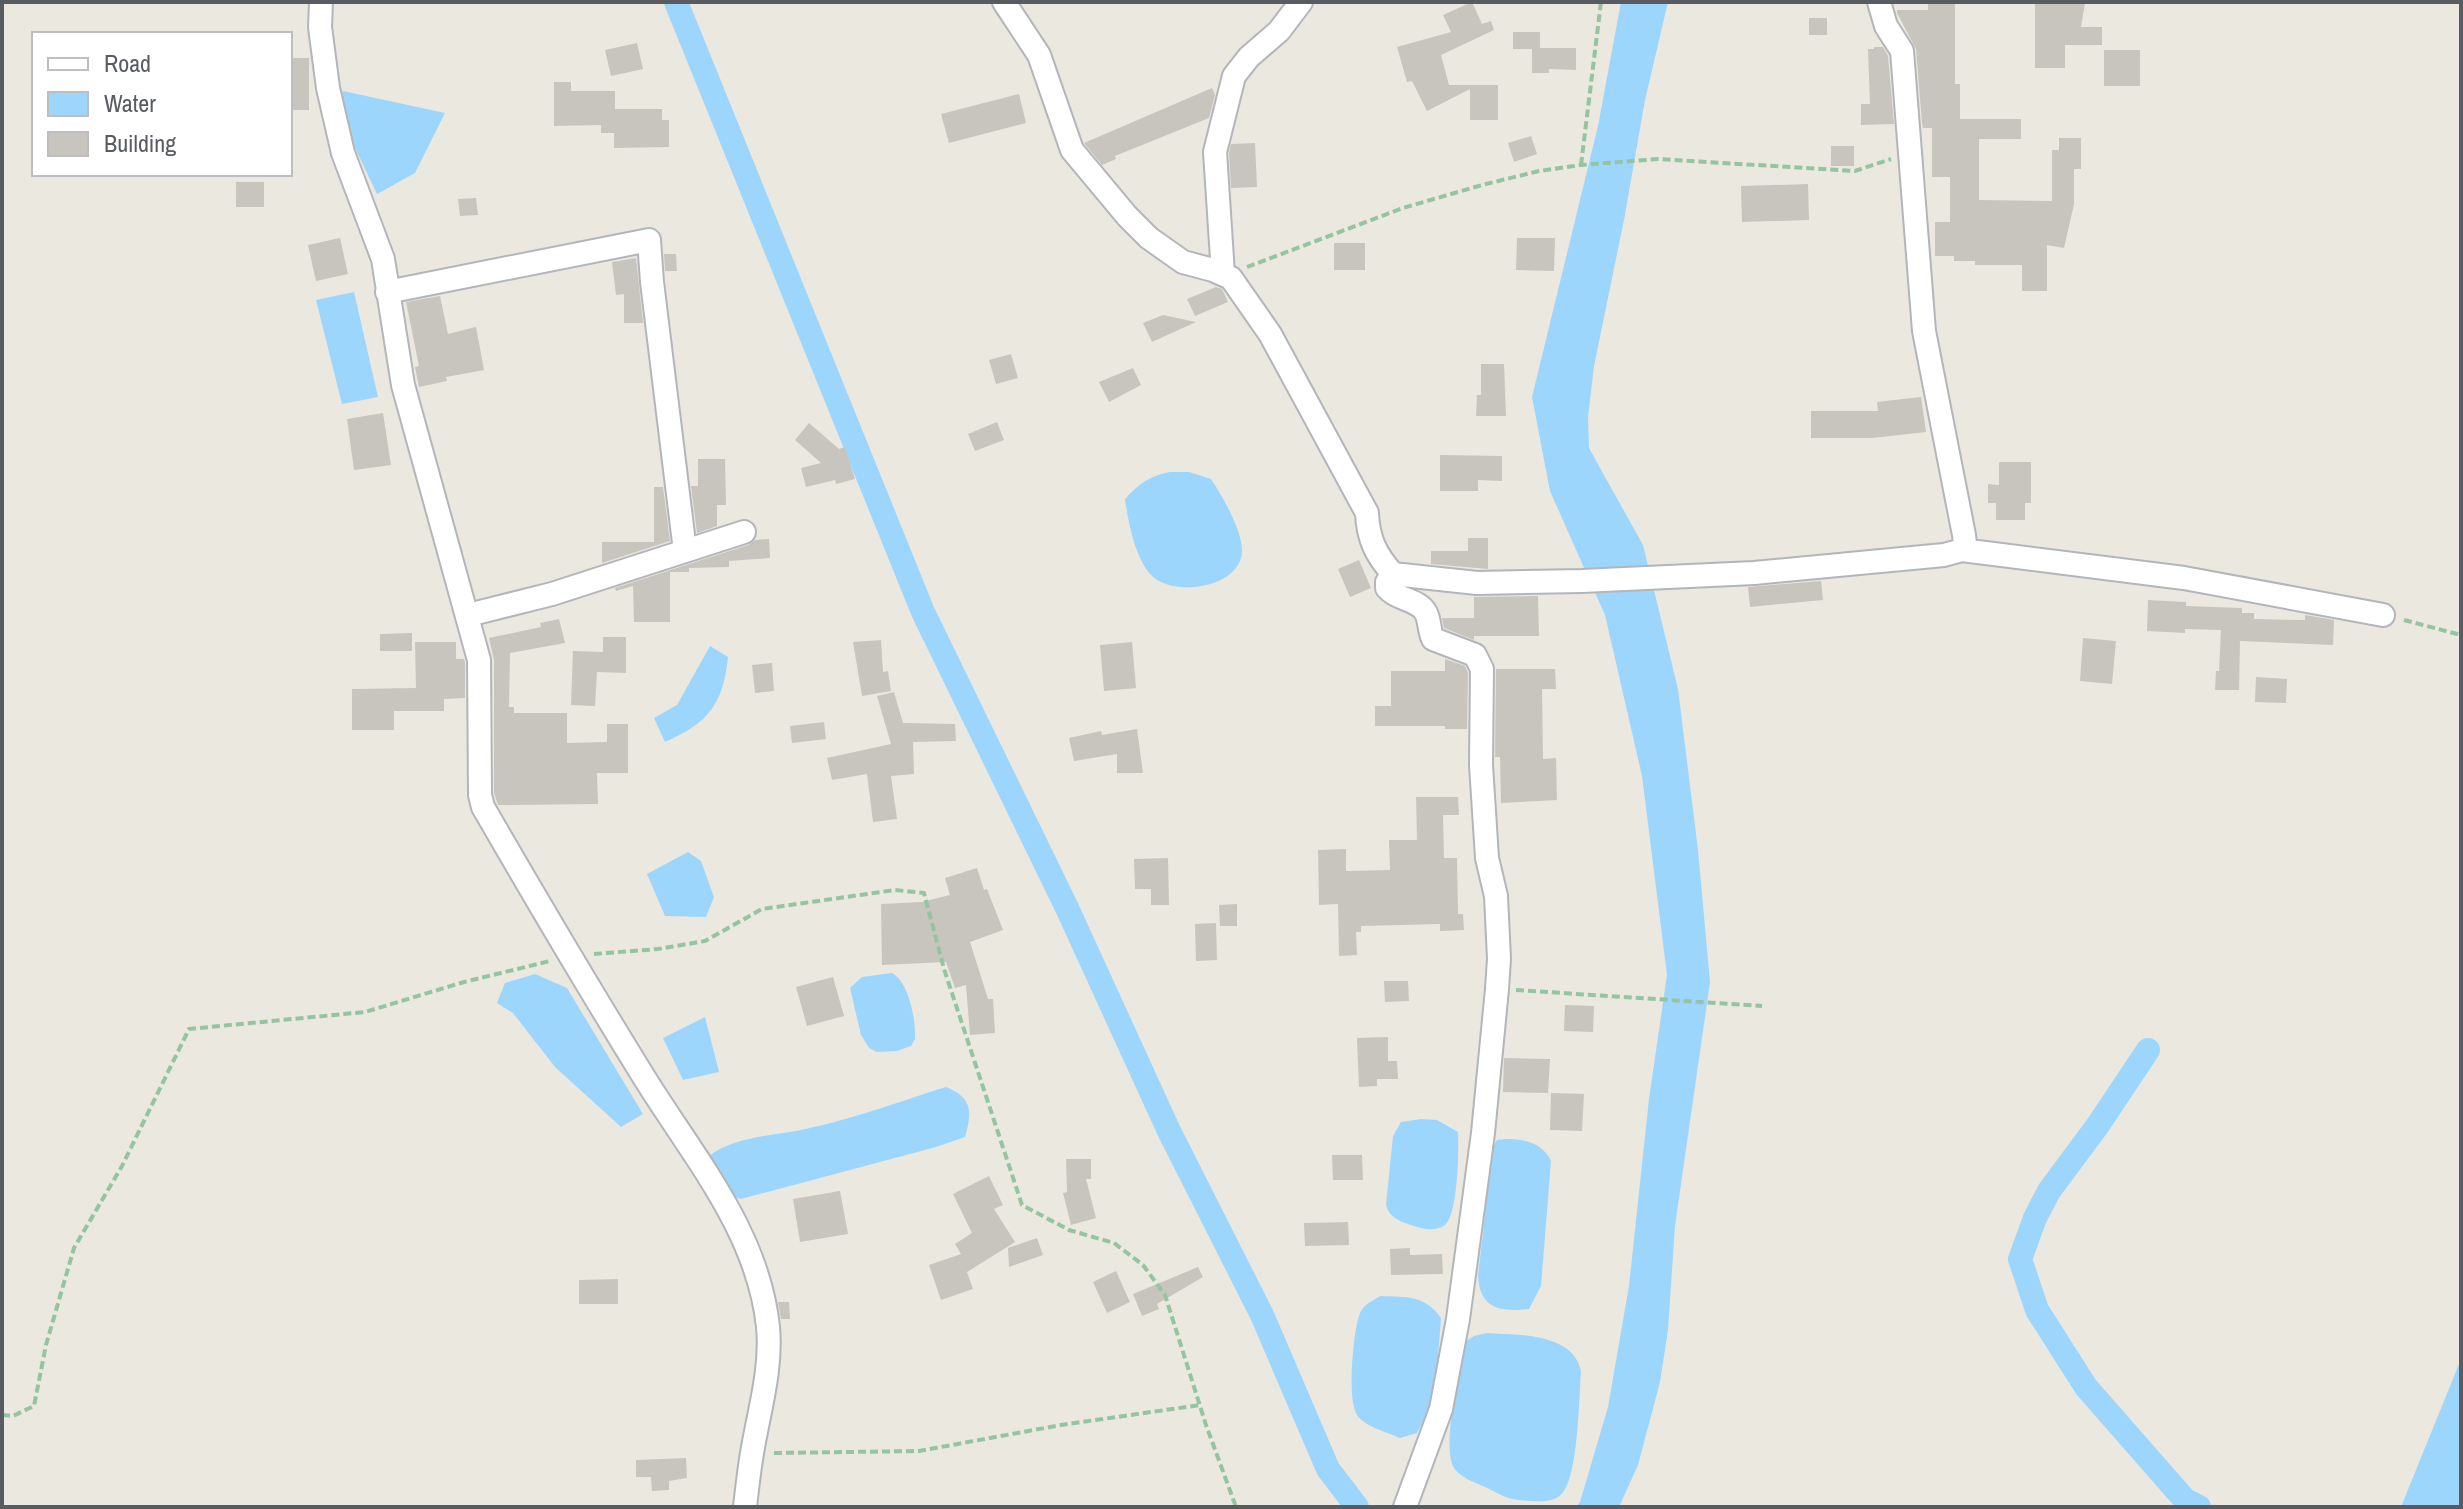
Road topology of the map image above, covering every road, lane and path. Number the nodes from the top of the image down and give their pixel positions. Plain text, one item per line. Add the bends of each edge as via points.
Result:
1 (321, 2) edge
2 (1004, 2) edge
3 (1301, 2) edge
4 (1601, 2) edge
5 (1879, 2) edge
6 (1909, 157) junction
7 (1581, 165) junction
8 (1223, 274) junction
9 (387, 292) junction
10 (744, 532) dead end
11 (1962, 550) junction
12 (685, 551) junction
13 (1393, 574) junction
14 (468, 615) junction
15 (2383, 615) joint
16 (2461, 635) edge
17 (569, 956) junction
18 (1497, 989) junction
19 (1762, 1006) dead end
20 (1200, 1405) junction
21 (2, 1415) edge
22 (752, 1454) junction
23 (1408, 1499) edge
24 (745, 1507) edge
25 (1236, 1507) edge

1 - 9 street via 328,88 343,153 383,259
2 - 8 street via 1039,55 1072,150 1149,238 1183,262
3 - 8 street via 1234,76 1215,152
4 - 7 path
5 - 6 street via 1902,51
6 - 7 path via 1855,171 1658,159
6 - 11 street via 1924,331 1964,535
7 - 8 path via 1403,208
8 - 13 street via 1270,334 1367,513 1369,540
9 - 12 street via 649,240
9 - 14 street via 403,385
10 - 12 street
11 - 13 street via 1679,577 1477,583
11 - 15 street via 2184,578
12 - 14 street
13 - 18 street via 1387,588 1420,606 1428,615 1433,639 1475,655 1482,669 1481,765 1487,858 1496,896
14 - 17 street via 479,660 483,807
15 - 16 path
17 - 20 path via 705,941 762,909 895,890 924,893 1022,1205 1069,1230 1114,1243 1143,1265 1165,1295
17 - 21 path via 365,1012 189,1029 122,1166 74,1248 34,1406
17 - 22 street via 693,1151 757,1269 769,1352
18 - 19 path
18 - 23 street via 1458,1319 1441,1409
20 - 22 path via 919,1451
20 - 25 path
22 - 24 street

